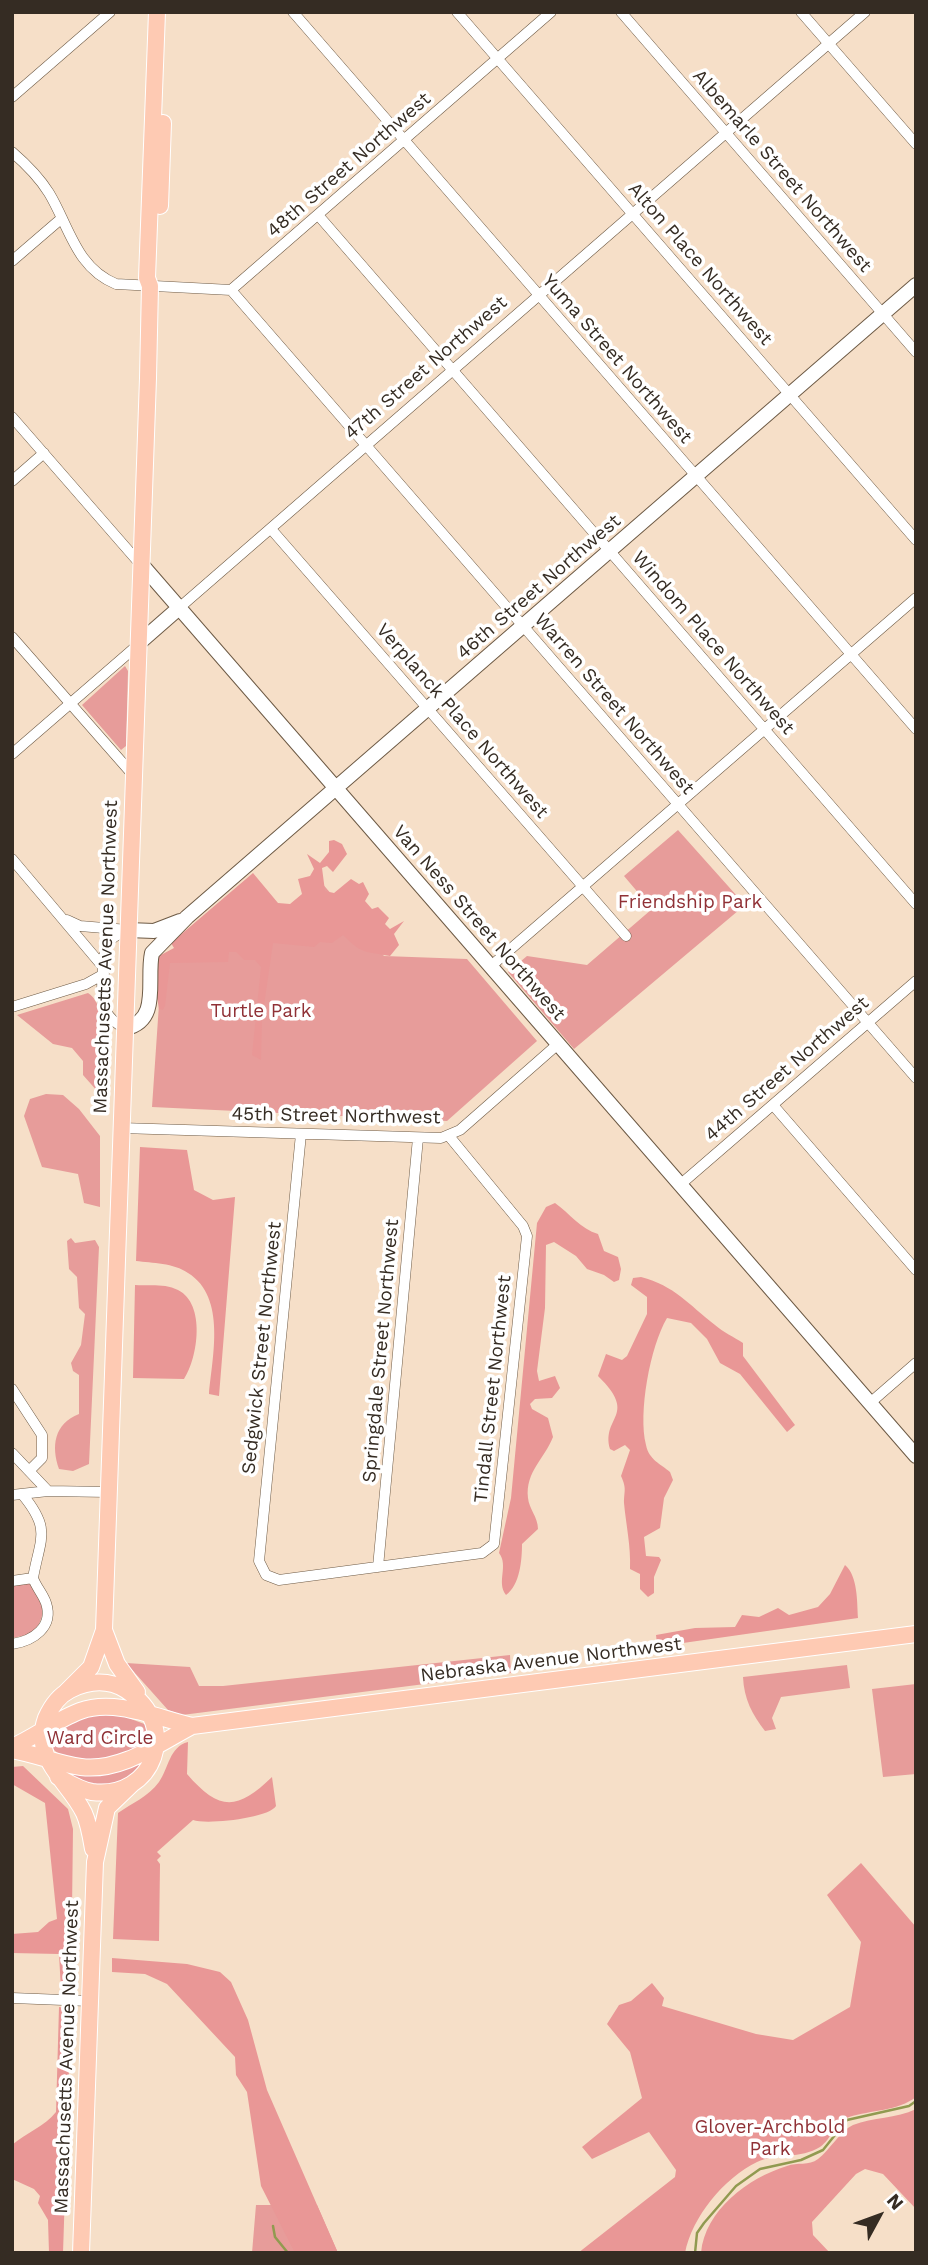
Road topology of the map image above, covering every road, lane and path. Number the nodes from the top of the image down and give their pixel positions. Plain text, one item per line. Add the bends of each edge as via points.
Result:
1 (110, 12) edge
2 (157, 12) edge
3 (167, 12) edge
4 (293, 12) edge
5 (457, 12) edge
6 (551, 12) edge
7 (621, 12) edge
8 (801, 12) edge
9 (864, 12) edge
10 (828, 44) junction
11 (498, 59) junction
12 (12, 97) edge
13 (726, 133) junction
14 (404, 140) junction
15 (916, 144) edge
16 (12, 152) edge
17 (633, 214) junction
18 (318, 215) junction
19 (62, 218) junction
20 (12, 261) edge
21 (916, 285) edge
22 (150, 286) junction
23 (232, 290) junction
24 (539, 296) junction
25 (883, 314) junction
26 (916, 352) edge
27 (453, 370) junction
28 (789, 395) junction
29 (12, 417) edge
30 (366, 446) junction
31 (44, 453) junction
32 (696, 476) junction
33 (12, 481) edge
34 (271, 529) junction
35 (916, 540) edge
36 (609, 551) junction
37 (142, 565) junction
38 (916, 598) edge
39 (179, 608) junction
40 (523, 626) junction
41 (12, 637) edge
42 (139, 643) junction
43 (851, 654) junction
44 (70, 704) junction
45 (428, 709) junction
46 (764, 729) junction
47 (916, 729) edge
48 (12, 754) edge
49 (134, 776) junction
50 (336, 788) junction
51 (678, 804) junction
52 (12, 859) edge
53 (583, 887) junction
54 (916, 904) edge
55 (187, 917) junction
56 (64, 918) junction
57 (128, 930) junction
58 (626, 936) dead end
59 (491, 966) junction
60 (104, 971) junction
61 (916, 981) edge
62 (86, 984) junction
63 (103, 994) junction
64 (12, 1007) edge
65 (868, 1023) junction
66 (125, 1028) junction
67 (558, 1044) junction
68 (916, 1078) edge
69 (773, 1105) junction
70 (121, 1128) junction
71 (301, 1134) junction
72 (449, 1136) junction
73 (418, 1138) junction
74 (681, 1184) junction
75 (916, 1270) edge
76 (916, 1363) edge
77 (12, 1389) edge
78 (870, 1403) junction
79 (12, 1452) edge
80 (916, 1456) edge
81 (29, 1471) junction
82 (48, 1491) junction
83 (108, 1492) junction
84 (17, 1494) edge
85 (378, 1567) junction
86 (33, 1578) junction
87 (12, 1581) edge
88 (104, 1630) junction
89 (916, 1634) edge
90 (12, 1643) edge
91 (64, 1694) junction
92 (150, 1711) junction
93 (192, 1726) junction
94 (43, 1732) junction
95 (156, 1745) junction
96 (12, 1749) edge
97 (46, 1758) junction
98 (58, 1777) junction
99 (132, 1784) junction
100 (95, 1862) junction
101 (12, 1998) edge
102 (89, 2001) junction
103 (81, 2253) edge

1 - 12 street
2 - 22 main road, Massachusetts Avenue Northwest
3 - 22 main road, Massachusetts Avenue Northwest via 157,276
4 - 14 street, Yuma Street Northwest
5 - 11 street, Alton Place Northwest
6 - 11 street, 48th Street Northwest
7 - 13 street, Albemarle Street Northwest
8 - 10 street
9 - 10 street, 47th Street Northwest
10 - 13 street, 47th Street Northwest
10 - 15 street
11 - 14 street, 48th Street Northwest
11 - 17 street, Alton Place Northwest
13 - 17 street, 47th Street Northwest
13 - 25 street, Albemarle Street Northwest
14 - 18 street, 48th Street Northwest
14 - 24 street, Yuma Street Northwest
16 - 19 street via 45,187
17 - 24 street, 47th Street Northwest
17 - 28 street, Alton Place Northwest
18 - 23 street, 48th Street Northwest
18 - 27 street, Windom Place Northwest
19 - 20 street
19 - 22 street via 82,258 97,274 116,284
21 - 25 street, 46th Street Northwest
22 - 23 street
22 - 37 main road, Massachusetts Avenue Northwest
23 - 30 street, Warren Street Northwest
24 - 27 street, 47th Street Northwest
24 - 32 street, Yuma Street Northwest
25 - 26 street, Albemarle Street Northwest
25 - 28 street, 46th Street Northwest
27 - 30 street, 47th Street Northwest
27 - 36 street, Windom Place Northwest
28 - 32 street, 46th Street Northwest
28 - 35 street, Alton Place Northwest
29 - 31 street, Van Ness Street Northwest
30 - 34 street, 47th Street Northwest
30 - 40 street, Warren Street Northwest
31 - 33 street
31 - 37 street, Van Ness Street Northwest
32 - 36 street, 46th Street Northwest
32 - 43 street, Yuma Street Northwest
34 - 39 street, 47th Street Northwest
34 - 45 street, Verplanck Place Northwest
36 - 40 street, 46th Street Northwest
36 - 46 street, Windom Place Northwest
37 - 39 street, Van Ness Street Northwest
37 - 42 main road, Massachusetts Avenue Northwest
38 - 43 street
39 - 42 street, 47th Street Northwest
39 - 50 street, Van Ness Street Northwest
40 - 45 street, 46th Street Northwest
40 - 51 street, Warren Street Northwest
41 - 44 street
42 - 44 street, 47th Street Northwest
42 - 49 main road, Massachusetts Avenue Northwest
43 - 46 street
43 - 47 street, Yuma Street Northwest
44 - 48 street, 47th Street Northwest
44 - 49 street
45 - 50 street, 46th Street Northwest
45 - 53 street, Verplanck Place Northwest
46 - 51 street
46 - 54 street, Windom Place Northwest
49 - 57 main road, Massachusetts Avenue Northwest
50 - 55 street, 46th Street Northwest
50 - 59 street, Van Ness Street Northwest
51 - 53 street
51 - 65 street, Warren Street Northwest
52 - 56 street
53 - 58 street, Verplanck Place Northwest
53 - 59 street
55 - 57 street via 167,928
55 - 66 street, 46th Street Northwest via 152,953 148,1014 139,1024
56 - 57 street via 80,926
56 - 60 street
57 - 60 street via 109,942
57 - 66 main road, Massachusetts Avenue Northwest
59 - 67 street, Van Ness Street Northwest
60 - 62 street
60 - 63 street
61 - 65 street, 44th Street Northwest
62 - 63 street
62 - 64 street
63 - 66 street via 105,1010
65 - 68 street, Warren Street Northwest
65 - 69 street, 44th Street Northwest
66 - 70 main road, Massachusetts Avenue Northwest
67 - 72 street, 45th Street Northwest
67 - 74 street, Van Ness Street Northwest
69 - 74 street, 44th Street Northwest
69 - 75 street
70 - 71 street, 45th Street Northwest
70 - 83 main road, Massachusetts Avenue Northwest
71 - 73 street, 45th Street Northwest
71 - 85 street, Sedgwick Street Northwest via 260,1566 266,1575 279,1580
72 - 73 street, 45th Street Northwest
72 - 85 street, Tindall Street Northwest via 526,1231 495,1537 491,1549 482,1553
73 - 85 street, Springdale Street Northwest
74 - 78 street, Van Ness Street Northwest
76 - 78 street
77 - 81 street via 43,1440 43,1458
78 - 80 street, Van Ness Street Northwest
79 - 81 street
81 - 82 street
82 - 83 street
82 - 84 street
83 - 88 main road, Massachusetts Avenue Northwest
84 - 86 street via 37,1514 43,1533
86 - 87 street
86 - 90 street via 45,1601 47,1621 32,1639
88 - 91 main road, Massachusetts Avenue Northwest via 94,1664
88 - 92 main road, Massachusetts Avenue Northwest via 119,1668
89 - 93 main road, Nebraska Avenue Northwest
91 - 92 main road via 107,1683 125,1690
91 - 94 main road, Massachusetts Avenue Northwest via 51,1708
92 - 93 main road, Nebraska Avenue Northwest
92 - 94 main road, Nebraska Avenue Northwest via 94,1708 72,1714
92 - 95 main road
93 - 95 main road, Nebraska Avenue Northwest
94 - 96 main road
94 - 97 main road
95 - 97 main road, Nebraska Avenue Northwest via 107,1767 79,1767
95 - 99 main road, Massachusetts Avenue Northwest via 149,1765
96 - 97 main road
97 - 98 main road, Massachusetts Avenue Northwest
98 - 99 main road via 96,1792
98 - 100 main road, Massachusetts Avenue Northwest via 85,1813
99 - 100 main road, Massachusetts Avenue Northwest via 107,1808
100 - 102 main road, Massachusetts Avenue Northwest
101 - 102 street
102 - 103 main road, Massachusetts Avenue Northwest

